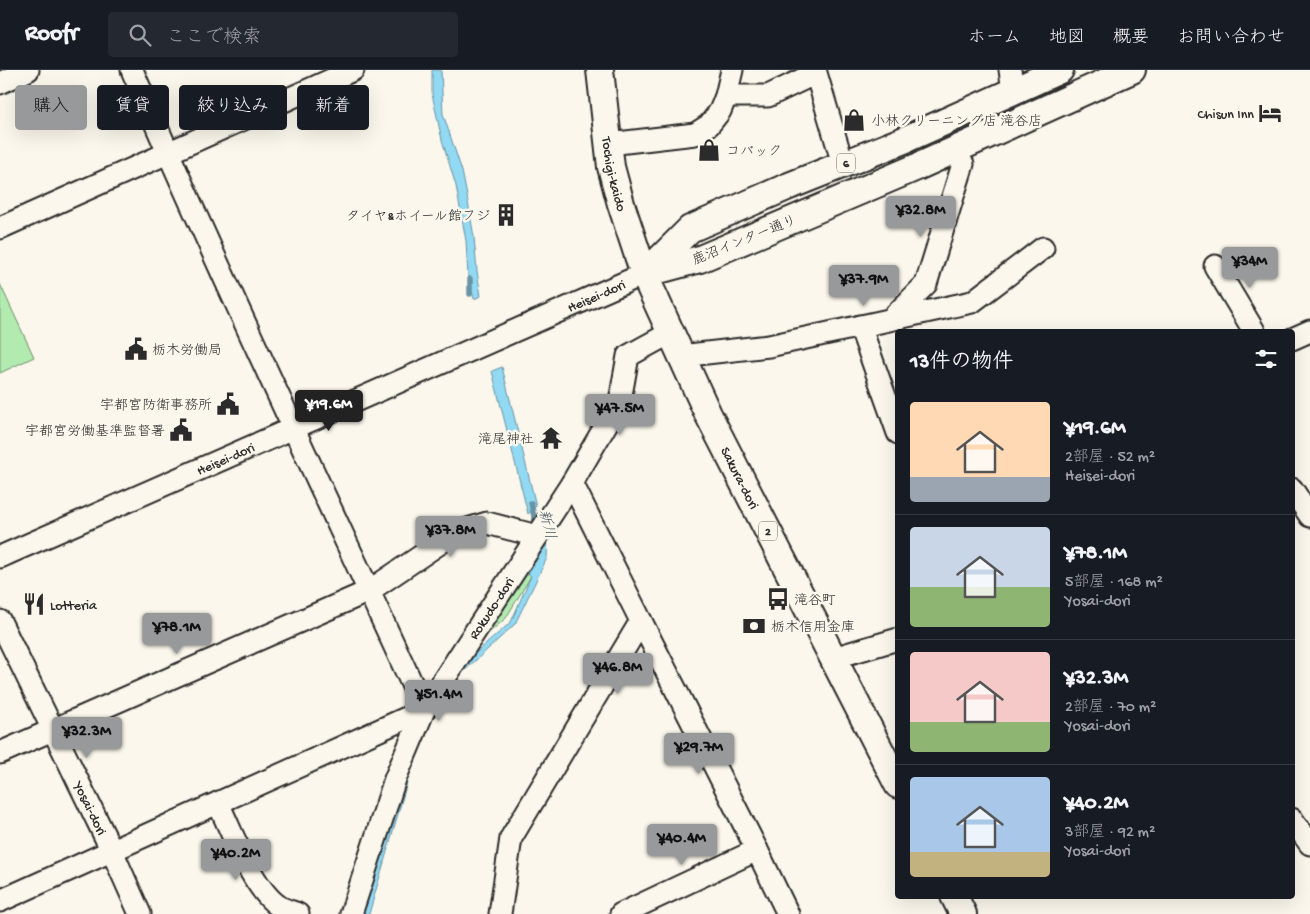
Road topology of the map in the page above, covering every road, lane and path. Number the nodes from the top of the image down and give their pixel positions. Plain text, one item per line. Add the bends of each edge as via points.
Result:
1 (28, 70) edge
2 (132, 70) edge
3 (354, 70) edge
4 (600, 70) edge
5 (732, 70) edge
6 (1060, 70) edge
7 (1132, 70) edge
8 (1012, 80) edge
9 (0, 83) edge
10 (726, 96) junction
11 (608, 144) junction
12 (168, 153) junction
13 (844, 164) junction
14 (963, 164) dead end
15 (0, 228) edge
16 (1043, 248) dead end
17 (1215, 266) dead end
18 (644, 274) junction
19 (891, 319) junction
20 (860, 326) junction
21 (1253, 329) edge
22 (1310, 331) edge
23 (670, 332) junction
24 (1295, 338) edge
25 (680, 356) junction
26 (895, 425) edge
27 (293, 427) junction
28 (572, 483) junction
29 (1295, 494) edge
30 (1310, 516) edge
31 (541, 530) junction
32 (0, 557) edge
33 (369, 591) junction
34 (0, 621) edge
35 (641, 621) junction
36 (895, 640) edge
37 (833, 658) junction
38 (424, 710) junction
39 (53, 730) junction
40 (0, 753) edge
41 (895, 779) edge
42 (218, 803) junction
43 (1295, 823) edge
44 (1310, 844) edge
45 (758, 850) junction
46 (112, 851) junction
47 (956, 899) edge
48 (0, 901) edge
49 (140, 914) edge
50 (298, 914) edge
51 (351, 914) edge
52 (500, 914) edge
53 (621, 914) edge
54 (788, 914) edge
55 (963, 914) edge

1 - 9 street
2 - 12 street
3 - 12 street
4 - 11 main road, Tochigi-kaido / 2
5 - 10 street
6 - 8 main road, 鹿沼インター通り / 6
7 - 18 main road, 鹿沼インター通り / 6 via 917,167 706,256
8 - 13 main road, 鹿沼インター通り / 6 via 904,140
10 - 11 street via 709,125 695,134
10 - 13 street via 768,96 816,73
11 - 18 main road, Tochigi-kaido / 2 via 618,196
12 - 15 street
12 - 27 street
13 - 18 main road, 鹿沼インター通り / 6 via 690,229
14 - 19 street via 926,284
16 - 19 street via 972,302
17 - 21 street
18 - 23 main road, Sakura-dori / 2
18 - 27 street, Heisei-dori
19 - 20 street
20 - 25 street via 770,346
20 - 26 street
22 - 24 street
23 - 25 main road, Sakura-dori / 2
23 - 28 street, Rokudo-dori via 628,356 620,401
25 - 37 main road, Sakura-dori / 2
27 - 32 street, Heisei-dori
27 - 33 street
28 - 31 street, Rokudo-dori
28 - 35 street
29 - 30 street
31 - 33 street via 487,523 455,533
31 - 38 street, Rokudo-dori
33 - 38 street
33 - 39 street
34 - 39 street, Yosai-dori
35 - 45 street
35 - 52 street via 511,838
36 - 37 street
37 - 41 main road, Sakura-dori / 2
38 - 42 street
38 - 51 street, Rokudo-dori via 395,779
39 - 40 street
39 - 46 street, Yosai-dori
42 - 46 street
42 - 50 street via 263,891 280,906
43 - 44 street
45 - 53 street
45 - 54 street
46 - 48 street
46 - 49 street, Yosai-dori
47 - 55 main road

